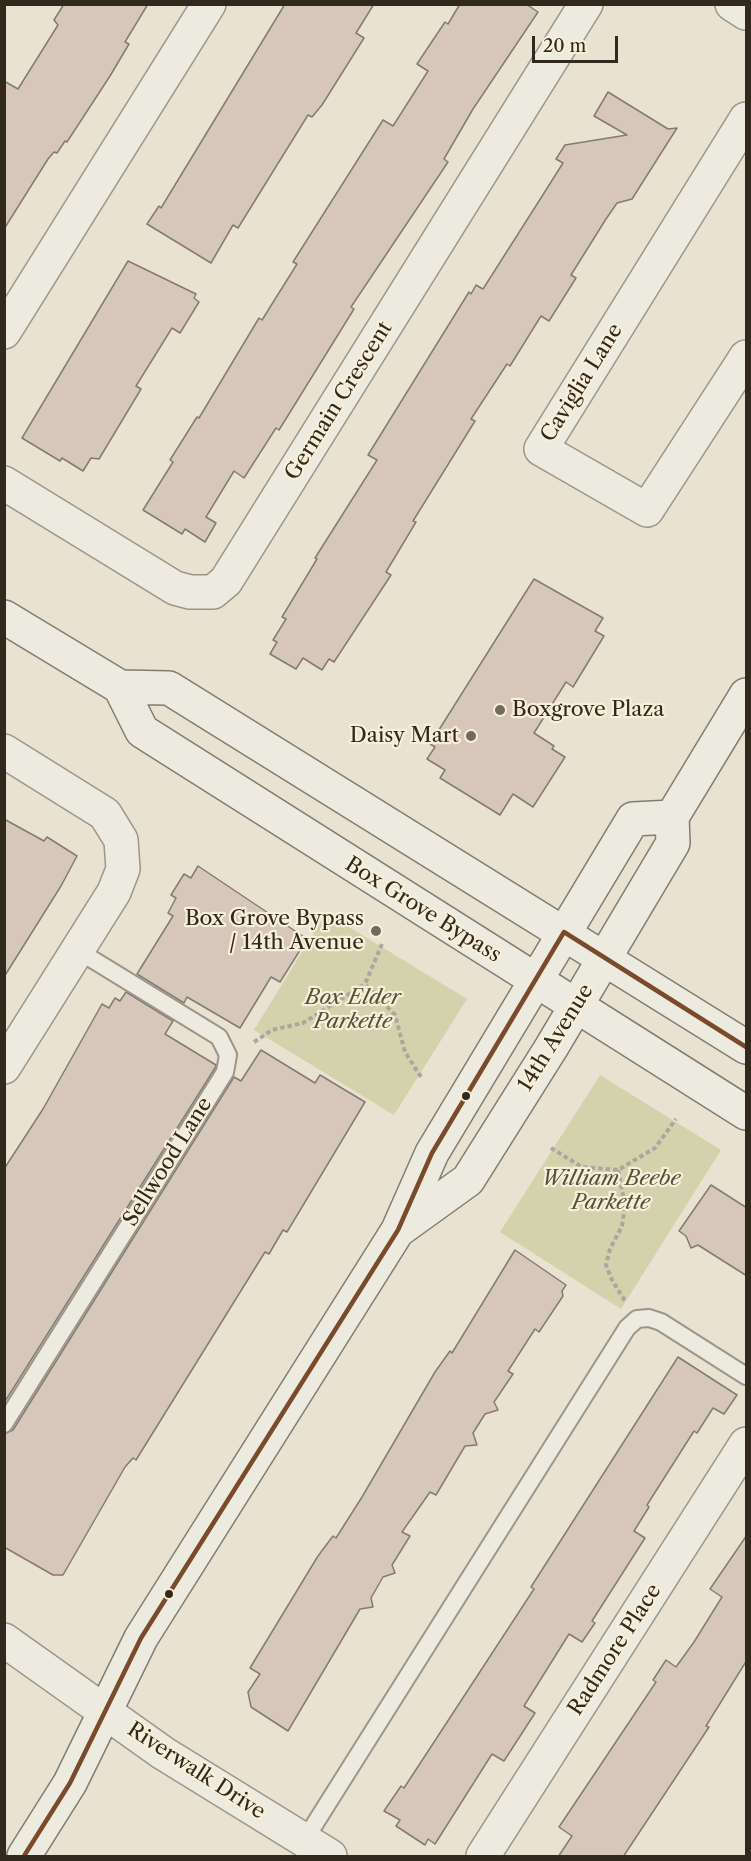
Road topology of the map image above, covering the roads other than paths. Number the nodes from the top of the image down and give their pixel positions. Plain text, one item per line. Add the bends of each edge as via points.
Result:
1 (209, 4) edge
2 (586, 4) edge
3 (732, 4) edge
4 (747, 13) edge
5 (747, 119) edge
6 (4, 332) edge
7 (747, 357) edge
8 (4, 483) edge
9 (4, 617) edge
10 (120, 687) junction
11 (747, 695) edge
12 (4, 751) edge
13 (672, 817) junction
14 (564, 932) junction
15 (77, 950) junction
16 (605, 958) junction
17 (534, 980) junction
18 (576, 1006) junction
19 (747, 1047) edge
20 (4, 1067) edge
21 (747, 1113) edge
22 (398, 1230) junction
23 (747, 1376) edge
24 (4, 1424) edge
25 (747, 1444) edge
26 (4, 1640) edge
27 (106, 1711) junction
28 (317, 1849) edge
29 (24, 1857) edge
30 (483, 1857) edge

1 - 6 main road
2 - 8 main road, Germain Crescent via 226,581 213,592 175,588
3 - 4 main road
5 - 7 main road, Caviglia Lane via 541,449 647,510
9 - 10 main road
10 - 14 main road via 169,688
10 - 17 main road, Box Grove Bypass via 142,731
11 - 13 main road, 14th Avenue
12 - 15 main road via 105,814 121,840 120,877
13 - 14 main road, 14th Avenue via 633,819
13 - 16 main road, 14th Avenue via 673,843
14 - 16 main road
14 - 17 main road, 14th Avenue
15 - 20 main road
15 - 24 lane, Sellwood Lane via 219,1038 228,1055 225,1072
16 - 18 main road, 14th Avenue
16 - 19 main road
17 - 18 main road, Box Grove Bypass
17 - 22 main road, 14th Avenue via 432,1153
18 - 21 main road, Box Grove Bypass
18 - 22 main road, 14th Avenue via 468,1180
22 - 27 main road, 14th Avenue via 141,1638
23 - 28 lane via 661,1322 638,1319 627,1328
25 - 30 main road, Radmore Place
26 - 27 main road, Riverwalk Drive
27 - 28 main road, Riverwalk Drive via 163,1753
27 - 29 main road, 14th Avenue via 70,1783

